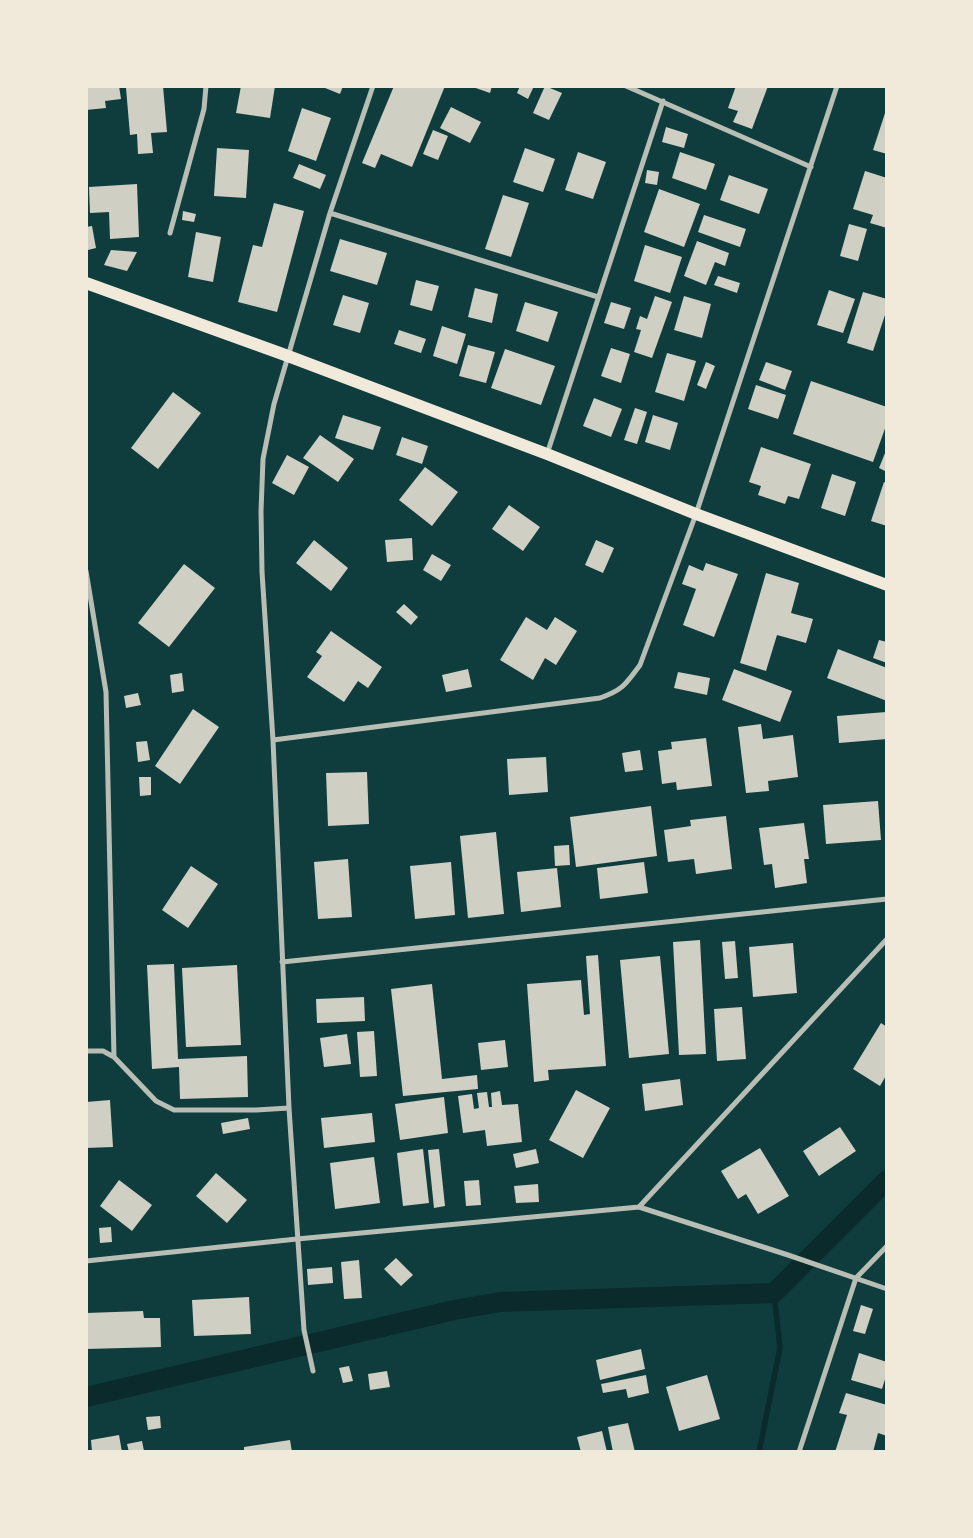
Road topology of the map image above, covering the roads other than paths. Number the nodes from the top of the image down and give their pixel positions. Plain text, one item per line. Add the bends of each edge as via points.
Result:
1 (206, 86) edge
2 (373, 86) edge
3 (626, 86) edge
4 (837, 86) edge
5 (663, 101) junction
6 (811, 167) junction
7 (330, 213) junction
8 (170, 233) dead end
9 (86, 283) edge
10 (598, 297) junction
11 (288, 356) junction
12 (548, 454) junction
13 (696, 514) junction
14 (86, 571) edge
15 (887, 585) edge
16 (273, 740) junction
17 (887, 899) edge
18 (887, 939) edge
19 (282, 962) junction
20 (86, 1051) edge
21 (114, 1057) junction
22 (289, 1108) junction
23 (639, 1207) junction
24 (297, 1239) junction
25 (887, 1246) edge
26 (86, 1261) edge
27 (856, 1278) junction
28 (887, 1289) edge
29 (313, 1371) dead end
30 (799, 1452) edge

1 - 8 street via 204,109
2 - 7 street
3 - 5 street
4 - 6 street
5 - 6 street
5 - 10 street
6 - 13 street
7 - 10 street
7 - 11 street
9 - 11 main road
10 - 12 street
11 - 12 main road
11 - 16 street via 263,459 262,572
12 - 13 main road
13 - 15 main road
13 - 16 street via 640,665 615,693 600,698
14 - 21 street via 106,692
16 - 19 street
17 - 19 street
18 - 23 street
19 - 22 street
20 - 21 street via 103,1051
21 - 22 street via 156,1101 174,1110
22 - 24 street
23 - 24 street
23 - 27 street
24 - 26 street
24 - 29 street via 304,1330
25 - 27 street
27 - 28 street
27 - 30 street

